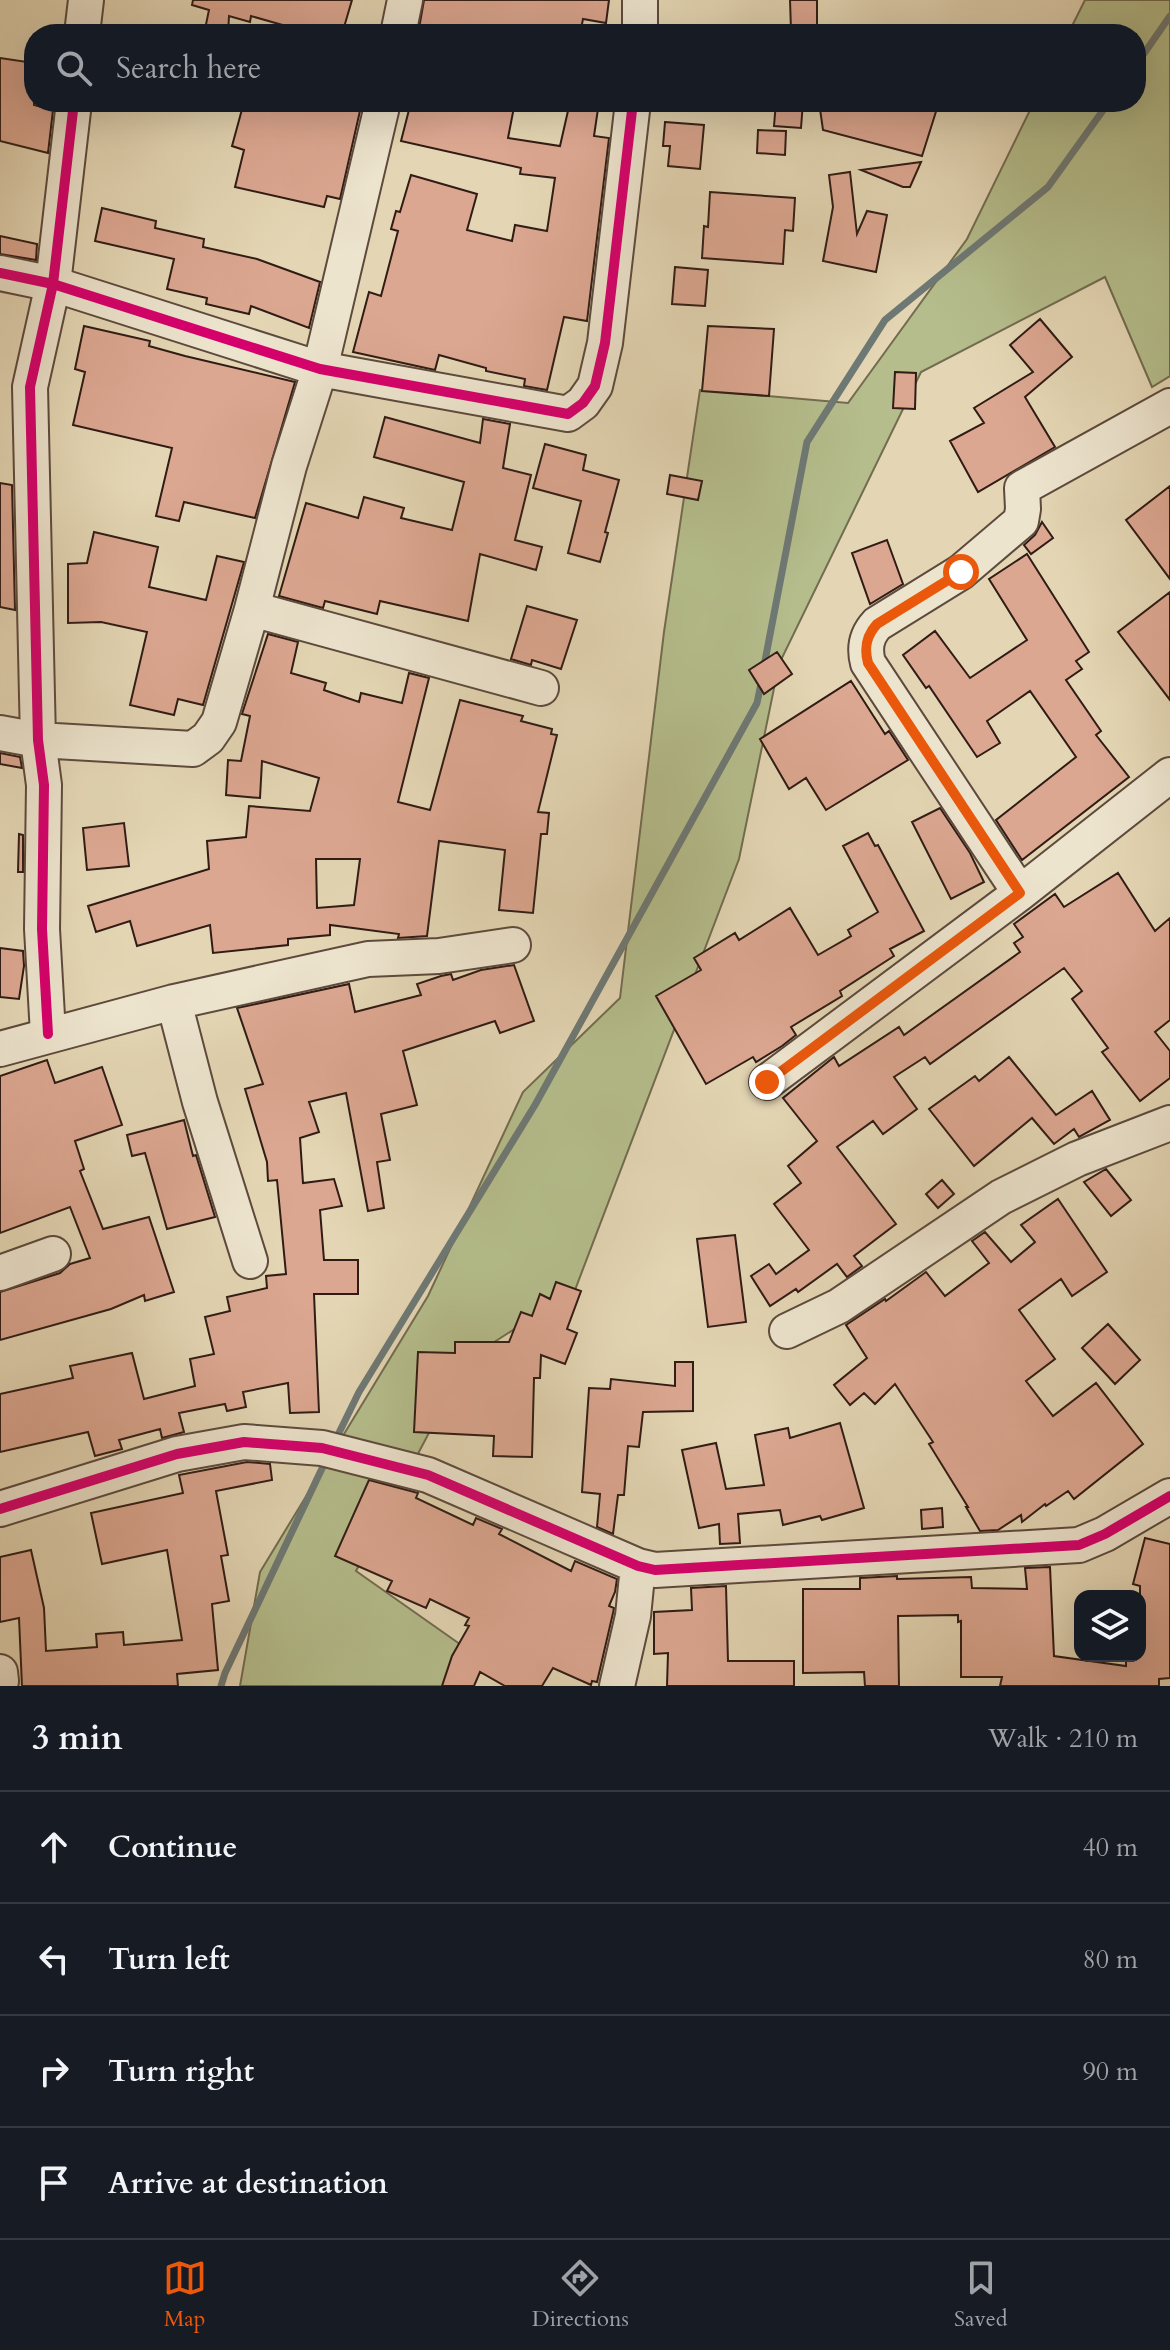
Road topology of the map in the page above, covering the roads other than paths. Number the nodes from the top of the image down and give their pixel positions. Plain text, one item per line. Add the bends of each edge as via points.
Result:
1 (86, 0) edge
2 (405, 0) edge
3 (640, 0) edge
4 (83, 24) edge
5 (400, 24) edge
6 (640, 24) edge
7 (73, 112) edge
8 (381, 112) edge
9 (632, 112) edge
10 (0, 273) edge
11 (53, 284) junction
12 (320, 369) junction
13 (1170, 406) edge
14 (252, 609) junction
15 (541, 688) dead end
16 (0, 733) edge
17 (38, 740) junction
18 (1170, 775) edge
19 (1020, 893) junction
20 (513, 945) dead end
21 (174, 1002) junction
22 (48, 1034) junction
23 (0, 1049) edge
24 (767, 1082) dead end
25 (1170, 1123) edge
26 (53, 1254) dead end
27 (250, 1261) dead end
28 (0, 1273) edge
29 (787, 1331) dead end
30 (1170, 1496) edge
31 (0, 1509) edge
32 (638, 1566) junction
33 (0, 1672) edge
34 (1, 1681) edge
35 (617, 1686) edge

1 - 4 street
2 - 5 street
3 - 6 street
7 - 11 street
8 - 12 street
9 - 12 street via 605,343 595,386 583,403 568,414
10 - 11 street
11 - 12 street
11 - 17 street via 30,387
12 - 14 street
13 - 19 street via 1022,488 1021,521 961,572 877,624 866,642 868,663
14 - 15 street
14 - 17 street via 219,722 193,749
16 - 17 street
17 - 22 street via 44,785 42,929
18 - 19 street
19 - 24 street
20 - 21 street via 368,959
21 - 22 street
21 - 27 street
22 - 23 street
25 - 29 street via 1077,1159 1001,1197 839,1306
26 - 28 street
30 - 32 street via 1079,1545 655,1570
31 - 32 street via 177,1454 244,1442 332,1451 428,1475
32 - 35 street
33 - 34 street

